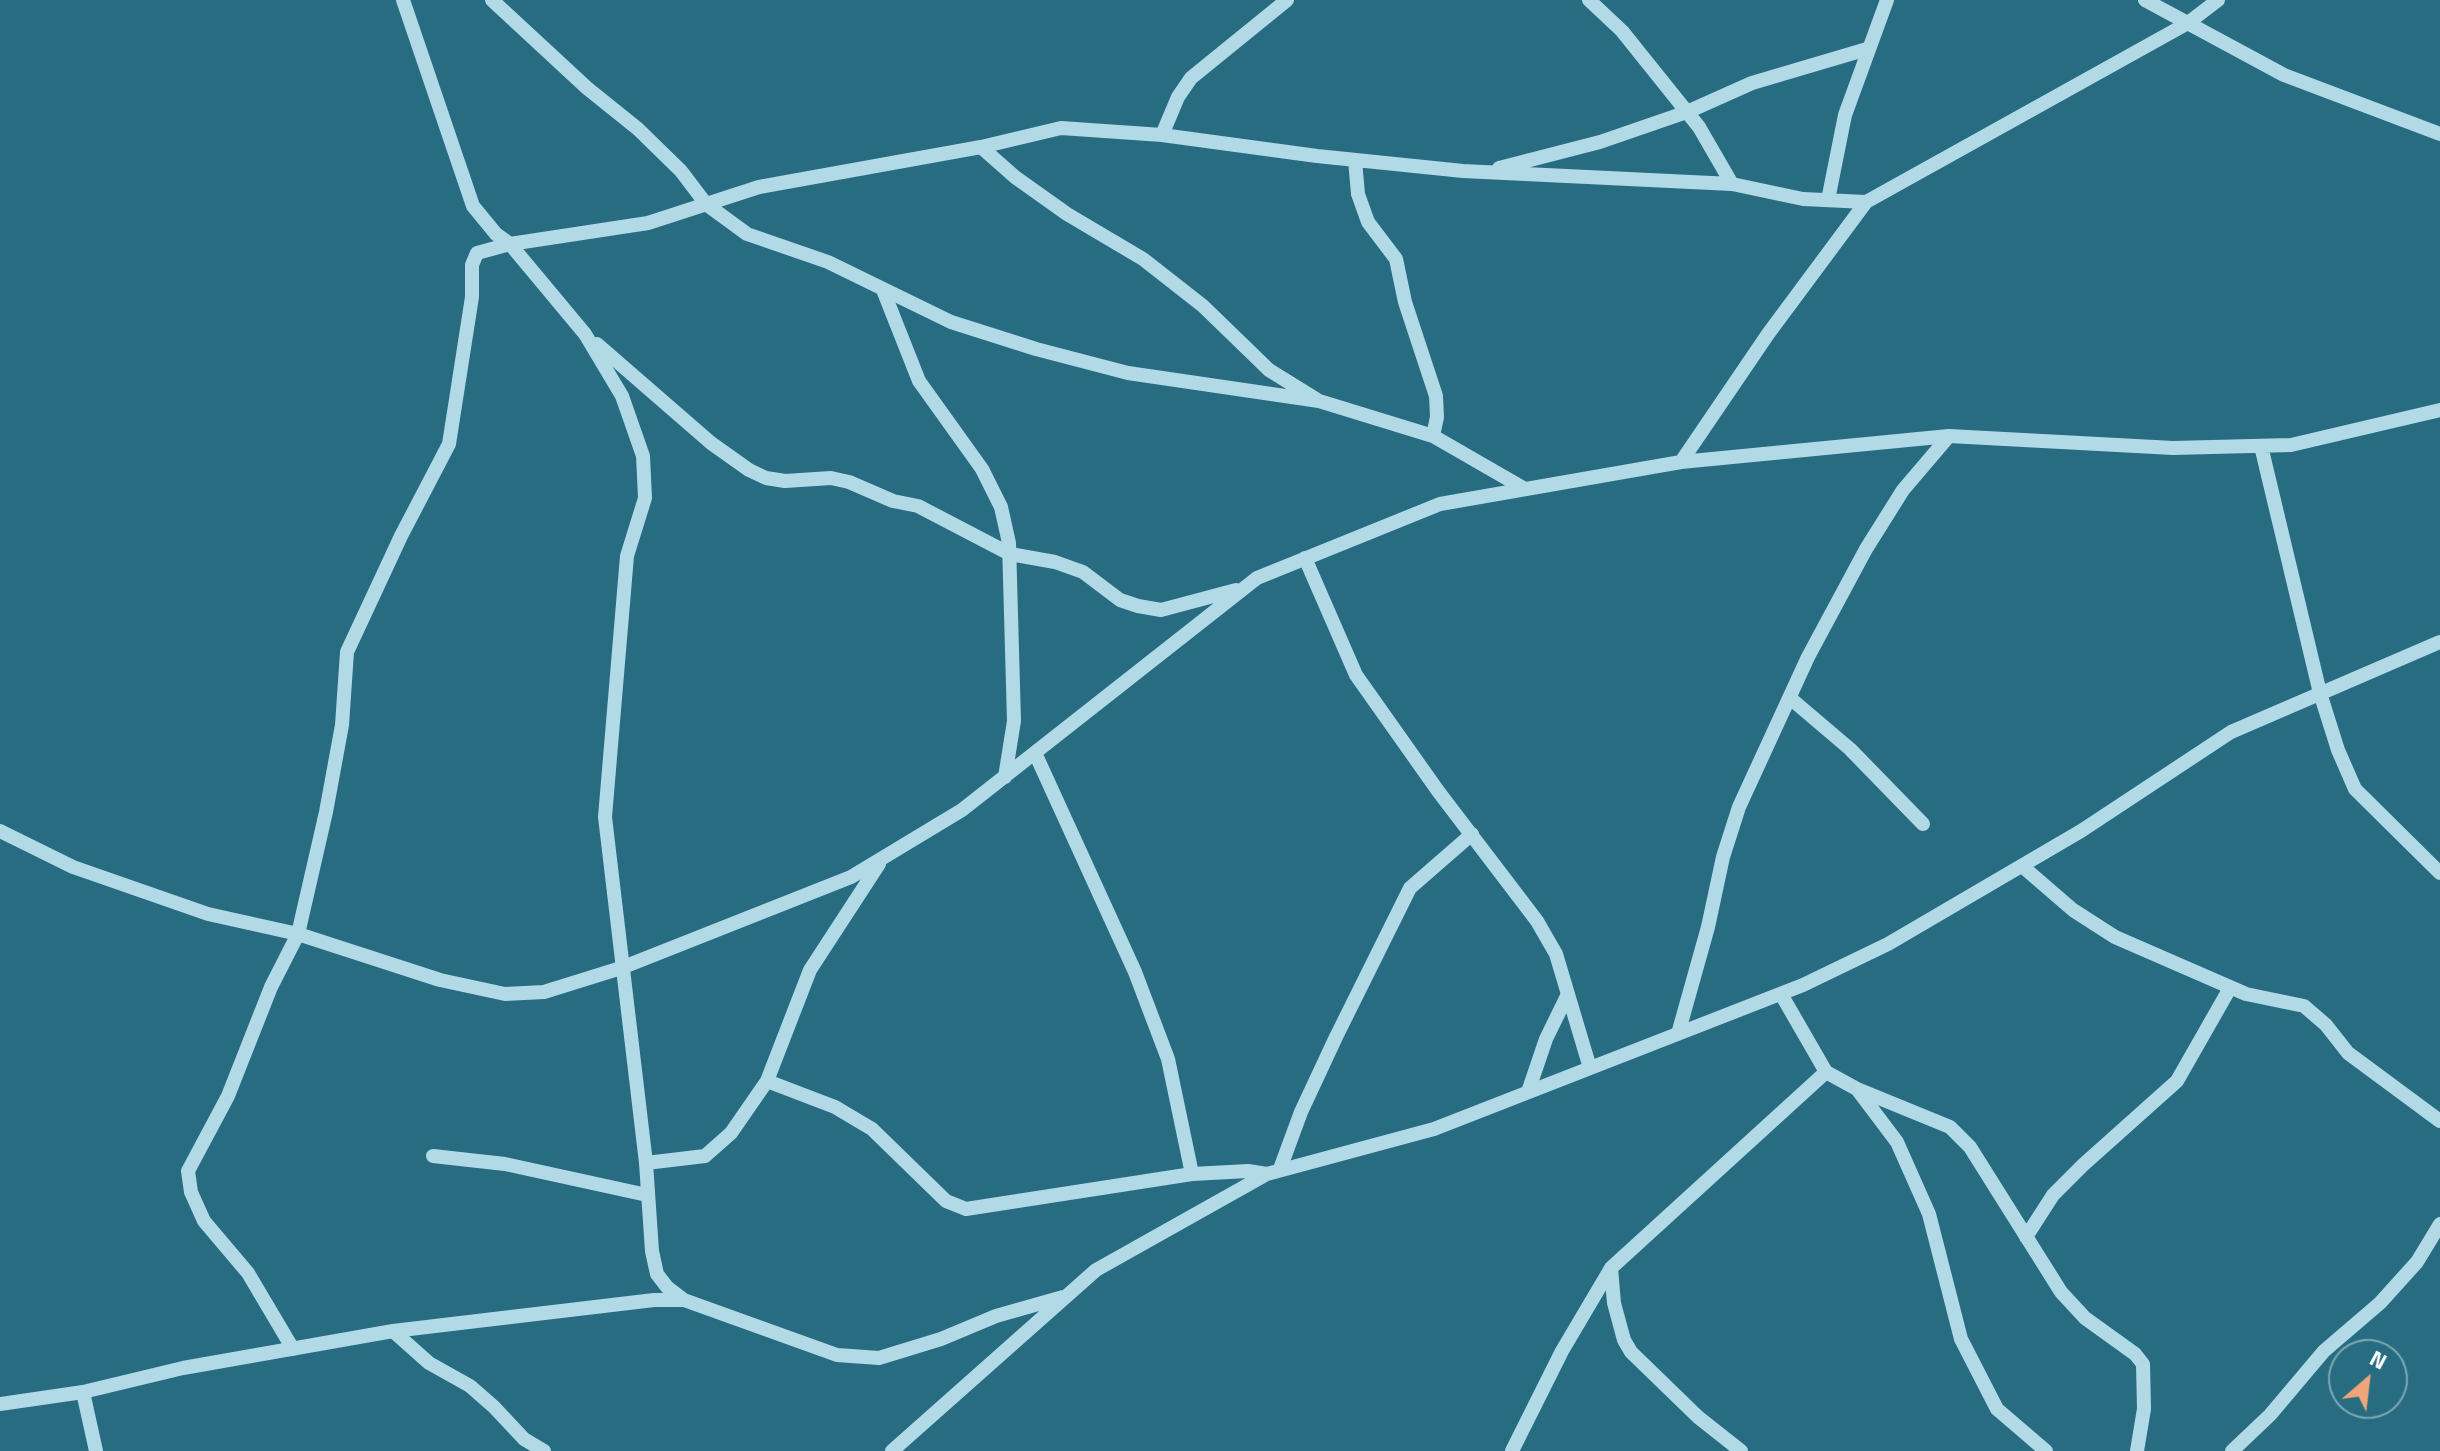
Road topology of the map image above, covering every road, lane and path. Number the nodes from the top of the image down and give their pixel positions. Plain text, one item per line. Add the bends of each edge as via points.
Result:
1 (403, 0) edge
2 (492, 0) edge
3 (1287, 0) edge
4 (1589, 0) edge
5 (1887, 0) edge
6 (2145, 0) edge
7 (2218, 0) edge
8 (2188, 23) junction
9 (1867, 49) junction
10 (1687, 112) junction
11 (2440, 134) edge
12 (1162, 135) junction
13 (981, 147) junction
14 (1355, 160) junction
15 (1484, 172) junction
16 (1732, 184) junction
17 (1828, 200) junction
18 (1866, 202) junction
19 (706, 204) junction
20 (510, 244) junction
21 (883, 290) junction
22 (585, 334) junction
23 (1319, 401) junction
24 (2440, 410) edge
25 (1433, 436) junction
26 (1949, 436) junction
27 (2261, 446) junction
28 (1681, 462) junction
29 (1525, 489) junction
30 (1010, 554) junction
31 (1305, 558) junction
32 (1244, 588) junction
33 (2440, 642) edge
34 (2320, 693) junction
35 (1790, 698) junction
36 (1035, 753) junction
37 (1005, 777) junction
38 (1923, 824) dead end
39 (0, 831) edge
40 (1472, 834) junction
41 (884, 858) junction
42 (2022, 866) junction
43 (2440, 873) edge
44 (298, 934) junction
45 (621, 968) junction
46 (2230, 988) junction
47 (1781, 994) junction
48 (1567, 996) junction
49 (1678, 1034) junction
50 (1590, 1068) junction
51 (1826, 1072) junction
52 (767, 1081) junction
53 (1857, 1089) junction
54 (1528, 1092) junction
55 (2440, 1121) edge
56 (433, 1156) dead end
57 (646, 1163) junction
58 (1273, 1172) junction
59 (1192, 1174) junction
60 (647, 1195) junction
61 (2440, 1224) edge
62 (2026, 1237) junction
63 (1611, 1268) junction
64 (1067, 1296) junction
65 (684, 1300) junction
66 (393, 1331) junction
67 (293, 1349) junction
68 (83, 1392) junction
69 (0, 1404) edge
70 (96, 1451) edge
71 (544, 1451) edge
72 (892, 1451) edge
73 (1512, 1451) edge
74 (1741, 1451) edge
75 (2046, 1451) edge
76 (2137, 1451) edge
77 (2232, 1451) edge

1 - 20 street via 473,206
2 - 19 street via 638,129
3 - 12 street via 1191,78
4 - 10 street via 1622,31
5 - 9 street
6 - 8 street
7 - 8 street
8 - 11 street via 2284,75
8 - 18 street
9 - 10 street via 1752,83
9 - 17 street via 1845,115
10 - 15 street via 1600,142
10 - 16 street
12 - 13 street via 1061,128
12 - 14 street
13 - 19 street via 759,187
13 - 23 street via 1067,214 1143,259 1203,306 1269,370
14 - 15 street
14 - 25 street via 1358,194 1368,222 1396,259 1436,396
15 - 16 street
16 - 17 street
17 - 18 street
18 - 28 street
19 - 20 street via 648,223
19 - 21 street via 747,234 828,262
20 - 22 street
20 - 44 street via 477,253 474,259 464,364 449,444 347,652 342,725
21 - 23 street via 951,322 1128,373
21 - 30 street via 919,381 982,469 1001,507
22 - 30 street via 749,470 785,481 849,482 918,506
22 - 45 street via 622,396 643,456 645,498 627,556 605,817
23 - 25 street
24 - 27 street via 2291,445
25 - 29 street
26 - 27 street via 2173,448
26 - 28 street
26 - 35 street via 1903,490 1866,549
27 - 34 street
28 - 29 street
29 - 31 street via 1440,504
30 - 32 street via 1083,572 1120,600 1161,610
30 - 37 street via 1014,721
31 - 32 street
31 - 40 street via 1356,675
32 - 36 street
33 - 34 street
34 - 42 street via 2231,732
34 - 43 street via 2355,789
35 - 38 street via 1850,749
35 - 49 street via 1739,807
36 - 37 street
36 - 59 street via 1168,1059
37 - 41 street
39 - 44 street via 73,867 208,914
40 - 48 street via 1537,921 1556,954
40 - 58 street via 1410,888
41 - 45 street via 851,877
41 - 52 street via 810,970
42 - 46 street via 2073,910 2115,937
42 - 47 street via 1888,944
44 - 45 street via 440,980 505,994 544,992
44 - 67 street via 188,1176 204,1221 248,1273
45 - 57 street
46 - 55 street via 2304,1006 2348,1053
46 - 62 street via 2177,1081 2053,1195
47 - 49 street
47 - 51 street
48 - 50 street
48 - 54 street
49 - 50 street
50 - 54 street
51 - 53 street
51 - 63 street
52 - 57 street via 731,1133 710,1153
52 - 59 street via 835,1107 872,1129 946,1201 966,1209
53 - 62 street via 1950,1127 1970,1147
53 - 75 street via 1897,1142 1929,1214 1961,1339 1997,1409
54 - 58 street via 1434,1129
56 - 60 street via 505,1164
57 - 60 street
58 - 59 street
58 - 64 street via 1096,1270
60 - 65 street via 657,1274
61 - 77 street via 2417,1262 2380,1303 2324,1351
62 - 76 street via 2061,1292 2143,1364 2144,1409
63 - 73 street
63 - 74 street via 1614,1303 1631,1352
64 - 65 street via 879,1358 837,1355
64 - 72 street
65 - 66 street
66 - 67 street
66 - 71 street via 429,1363 470,1386 524,1439
67 - 68 street
68 - 69 street
68 - 70 street

